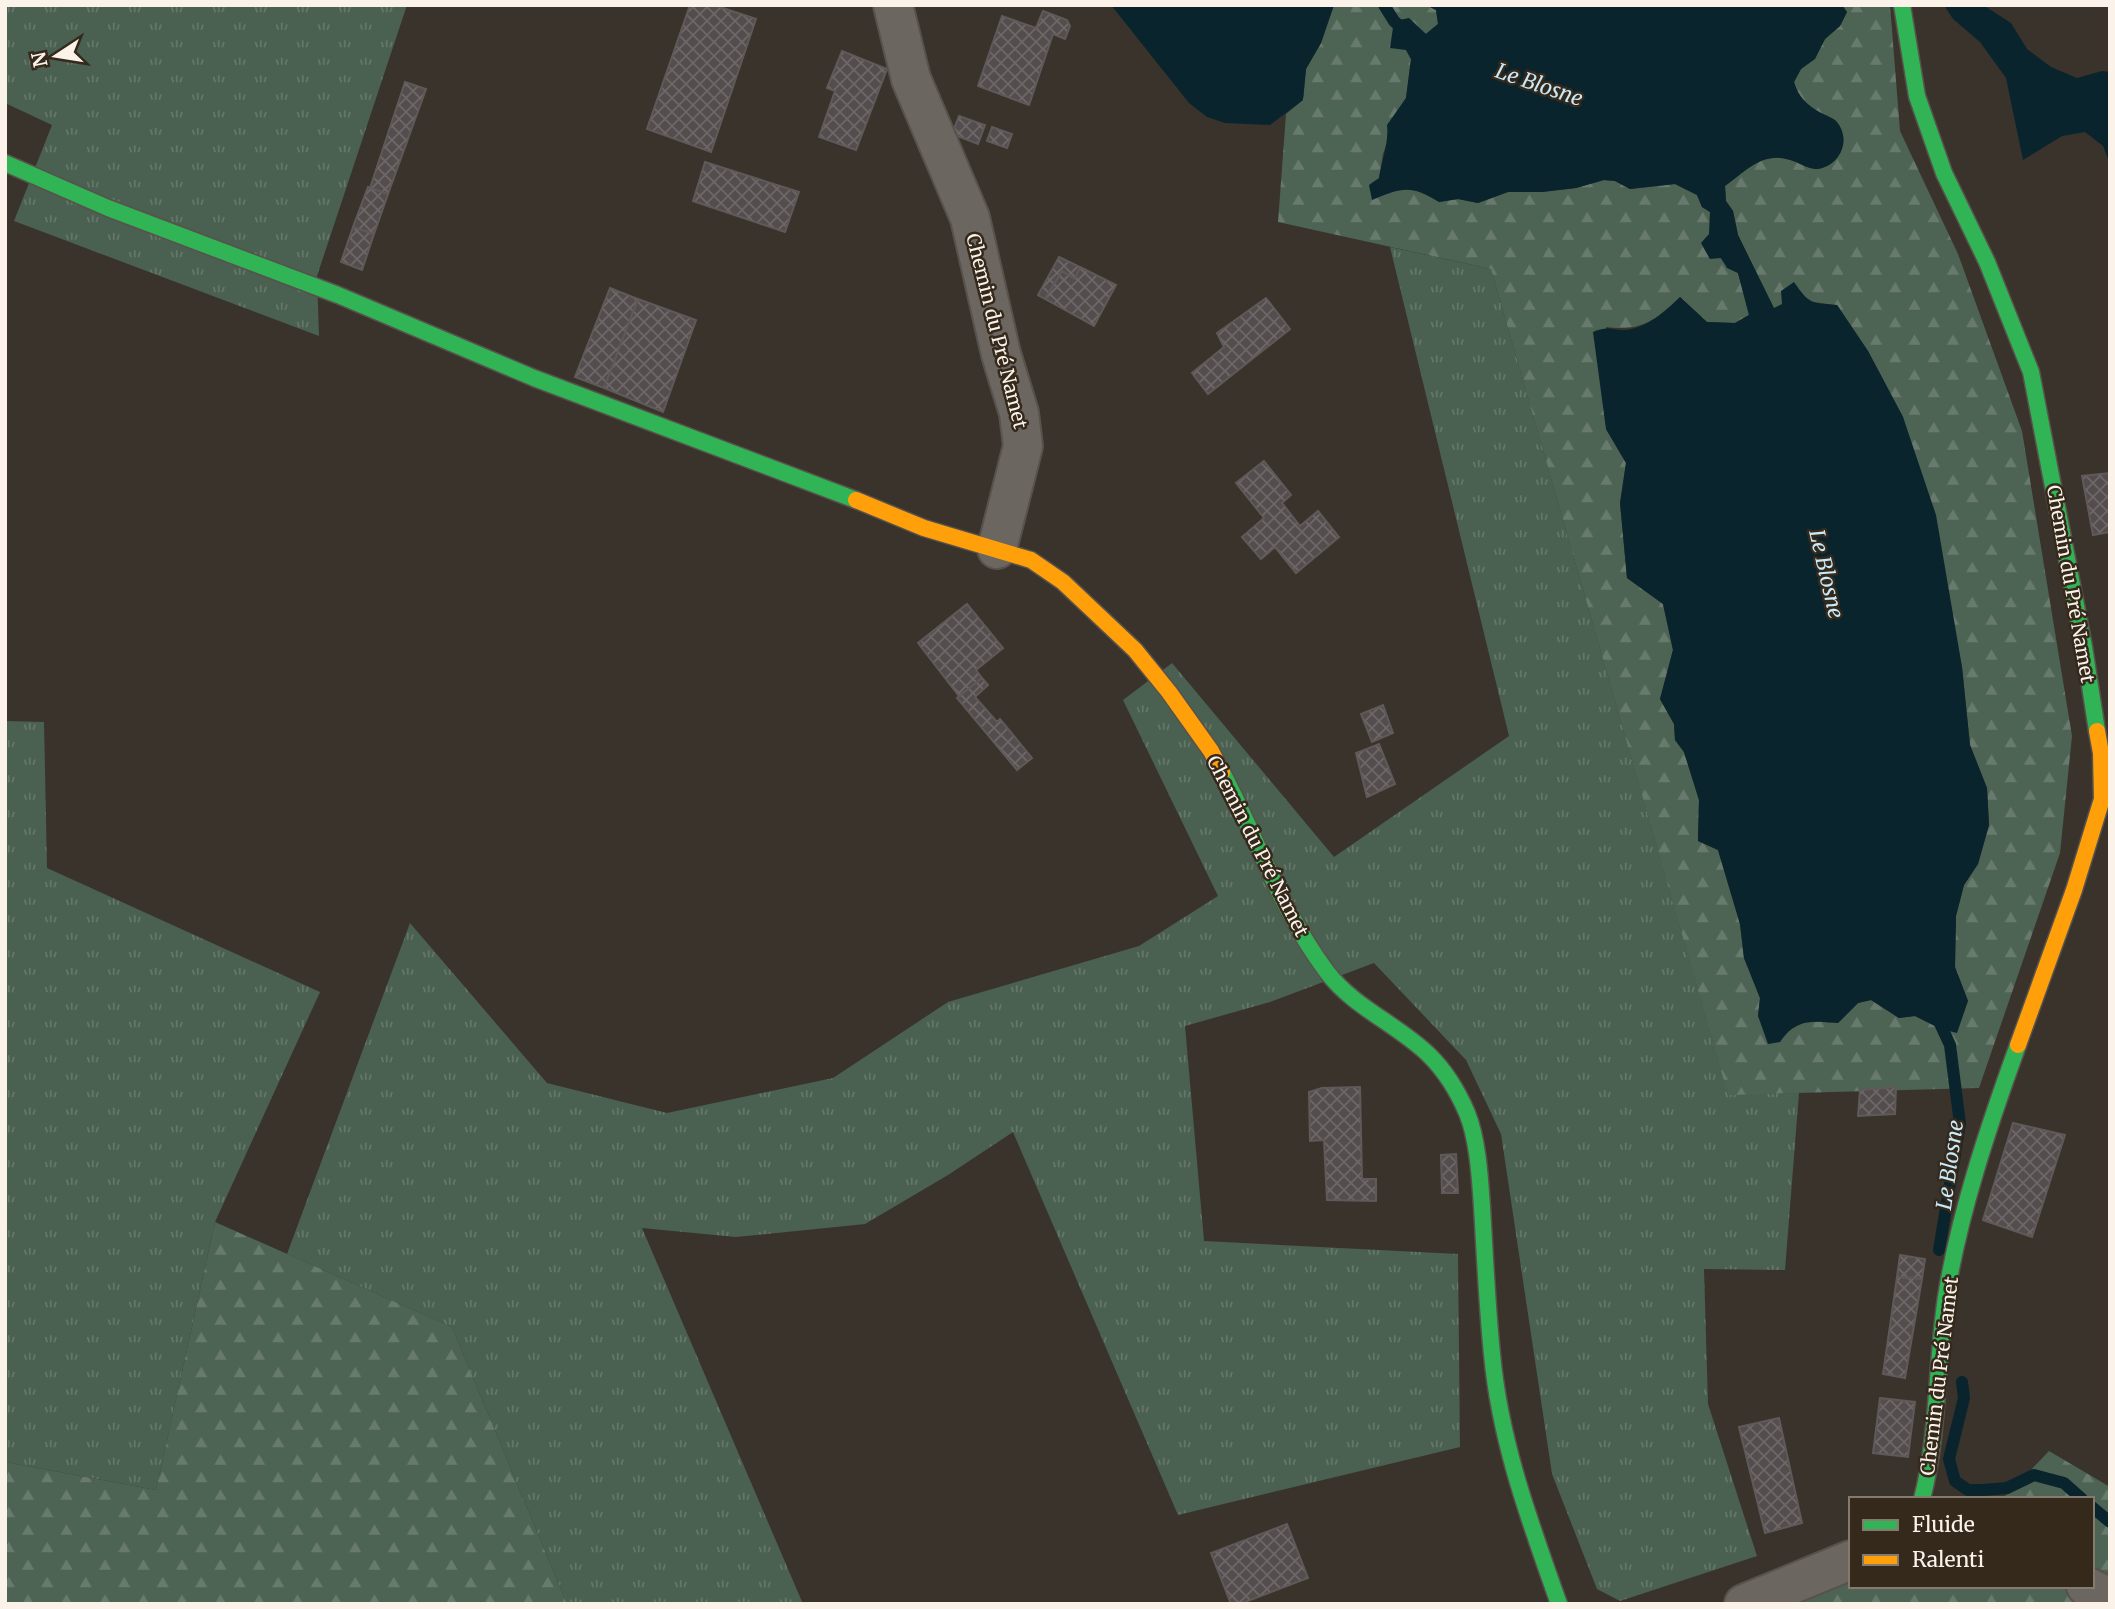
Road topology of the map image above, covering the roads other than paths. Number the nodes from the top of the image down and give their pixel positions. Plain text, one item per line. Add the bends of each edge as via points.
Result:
1 (893, 5) edge
2 (1902, 5) edge
3 (5, 163) edge
4 (997, 549) junction
5 (1923, 1497) edge
6 (1849, 1561) edge
7 (2090, 1588) edge
8 (2110, 1598) edge
9 (1559, 1604) edge
10 (1744, 1604) edge

1 - 4 street, Chemin du Pré Namet via 911,79 970,218 1019,414 1023,446
2 - 5 street, Chemin du Pré Namet via 1917,96 1944,173 1987,262 2031,372 2084,647 2101,753 2102,799 1993,1115 1961,1229 1946,1297 1930,1468
3 - 4 street via 534,378 924,528
4 - 9 street, Chemin du Pré Namet via 1031,560 1063,582 1135,650 1211,751 1291,919 1329,975 1429,1055 1451,1082 1468,1115 1479,1169 1492,1356 1502,1423 1518,1488
6 - 10 street
7 - 8 street

